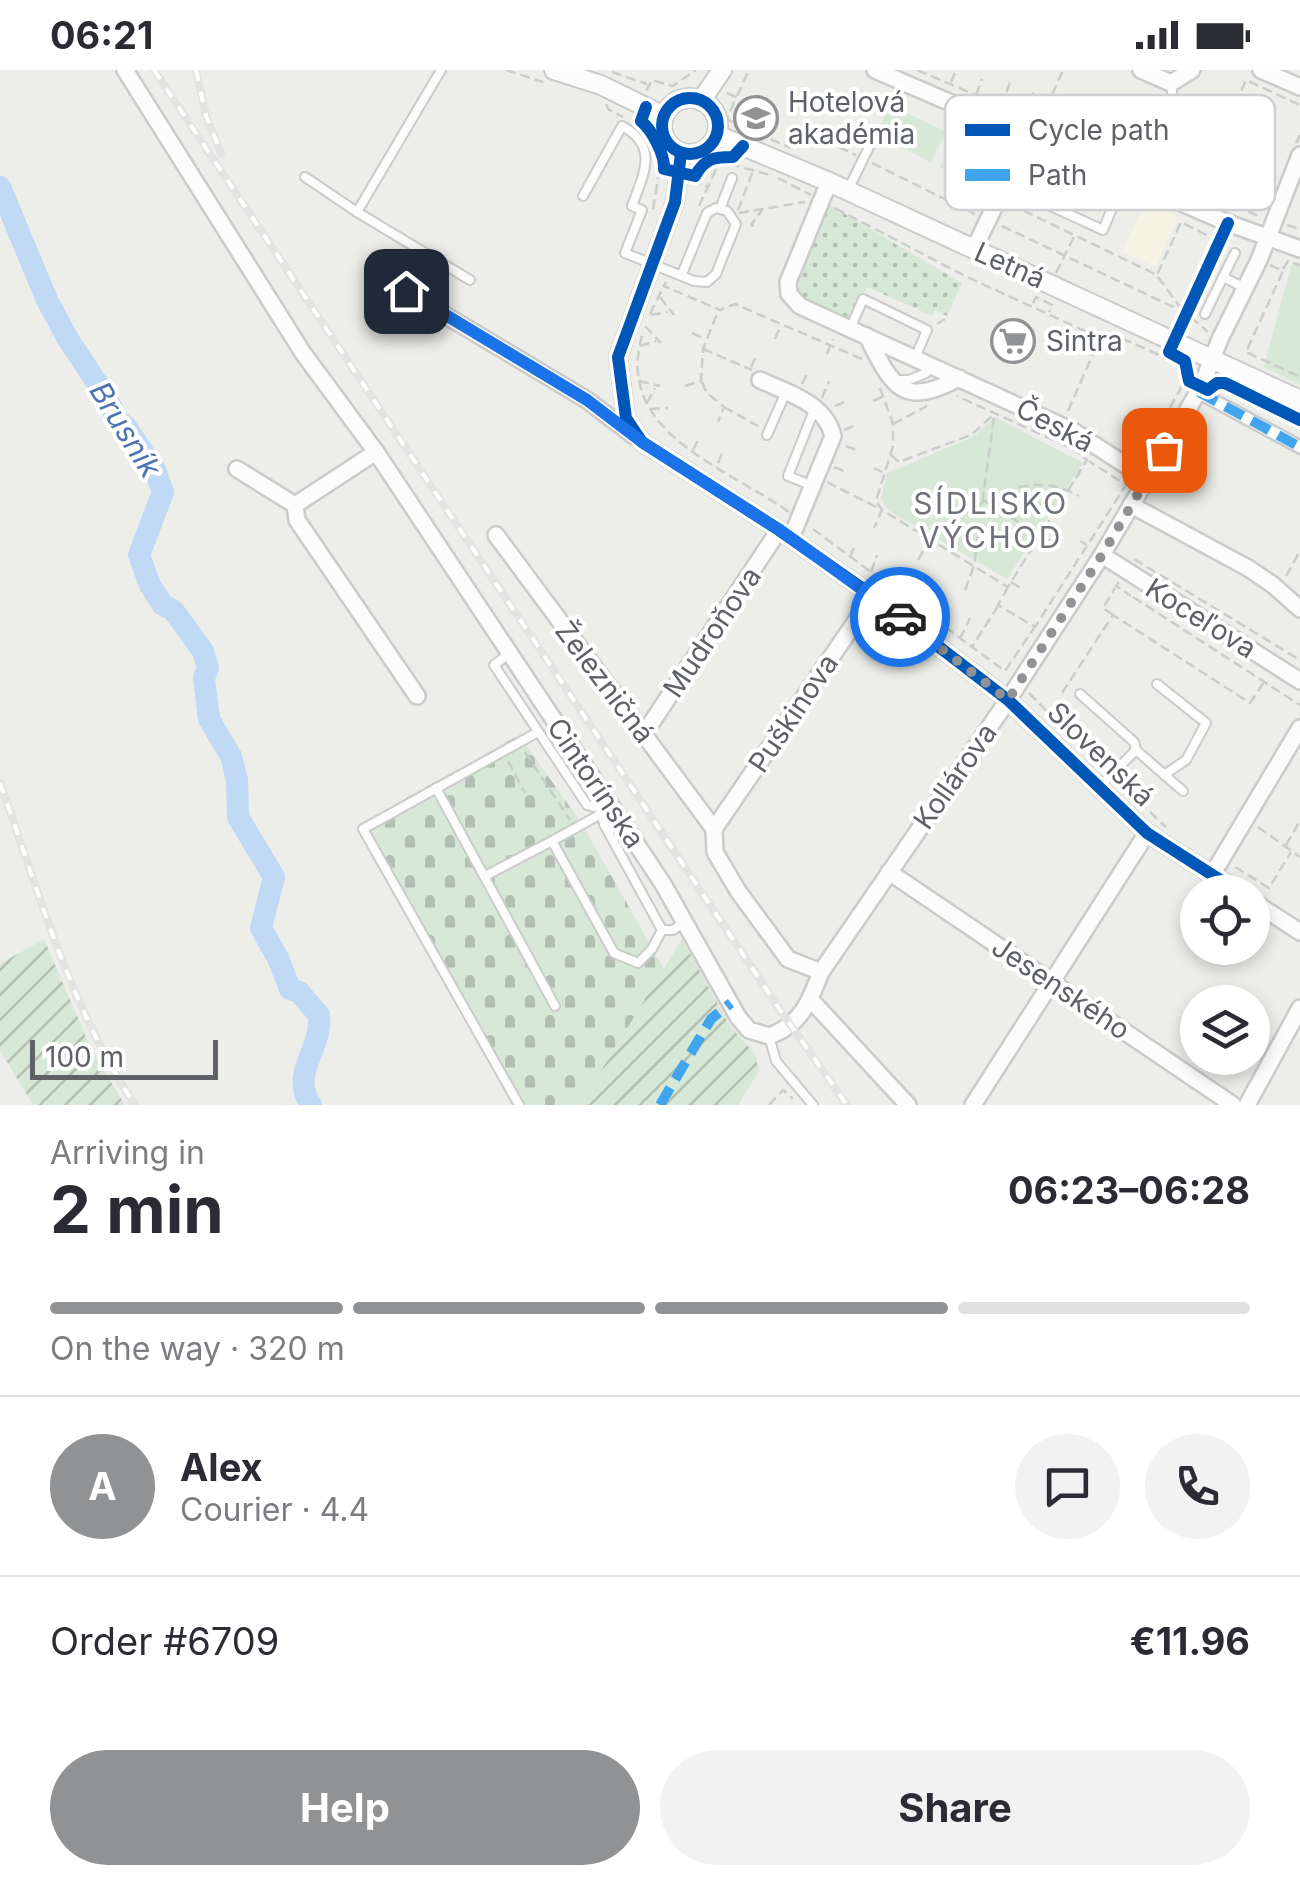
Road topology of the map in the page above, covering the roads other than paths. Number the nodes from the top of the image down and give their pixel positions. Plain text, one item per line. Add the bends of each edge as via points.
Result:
1 (125, 70) edge
2 (440, 70) edge
3 (876, 70) edge
4 (1141, 70) edge
5 (1192, 70) edge
6 (1262, 70) edge
7 (552, 77) edge
8 (1172, 83) junction
9 (711, 85) edge
10 (1300, 87) edge
11 (1173, 95) edge
12 (945, 100) edge
13 (664, 116) junction
14 (872, 143) dead end
15 (730, 149) junction
16 (682, 153) junction
17 (1300, 155) edge
18 (305, 177) dead end
19 (732, 178) dead end
20 (829, 182) junction
21 (848, 190) junction
22 (583, 196) dead end
23 (720, 209) junction
24 (993, 210) edge
25 (1059, 210) edge
26 (1111, 210) edge
27 (1197, 210) edge
28 (357, 212) junction
29 (1270, 230) junction
30 (1226, 246) road end
31 (974, 248) junction
32 (1300, 249) edge
33 (651, 262) junction
34 (682, 274) junction
35 (1224, 277) junction
36 (470, 280) dead end
37 (1245, 288) junction
38 (406, 291) dead end
39 (1205, 314) dead end
40 (845, 326) junction
41 (867, 336) junction
42 (914, 358) junction
43 (1212, 358) junction
44 (926, 373) dead end
45 (755, 374) road end
46 (959, 378) junction
47 (891, 380) junction
48 (621, 388) junction
49 (1200, 389) junction
50 (786, 392) junction
51 (587, 400) junction
52 (1300, 400) edge
53 (821, 406) junction
54 (768, 436) road end
55 (642, 442) junction
56 (1300, 447) edge
57 (376, 452) junction
58 (237, 469) dead end
59 (1140, 475) junction
60 (819, 483) junction
61 (1124, 503) junction
62 (295, 505) junction
63 (785, 534) junction
64 (496, 535) dead end
65 (1095, 550) junction
66 (873, 596) junction
67 (1300, 610) edge
68 (510, 653) junction
69 (1300, 681) edge
70 (1157, 684) dead end
71 (1080, 694) dead end
72 (417, 696) dead end
73 (1008, 700) junction
74 (1300, 728) edge
75 (538, 732) junction
76 (644, 734) junction
77 (1136, 750) junction
78 (1164, 774) junction
79 (1099, 787) junction
80 (436, 788) junction
81 (1183, 791) dead end
82 (603, 808) junction
83 (714, 829) junction
84 (1147, 832) junction
85 (552, 841) junction
86 (890, 872) junction
87 (1212, 875) joint
88 (485, 876) junction
89 (1270, 913) edge
90 (686, 922) junction
91 (662, 930) junction
92 (1300, 932) edge
93 (821, 972) junction
94 (1050, 981) junction
95 (811, 1000) junction
96 (555, 1006) dead end
97 (1300, 1008) edge
98 (769, 1036) junction
99 (811, 1104) edge
100 (519, 1105) edge
101 (908, 1105) edge
102 (973, 1105) edge
103 (1233, 1105) edge
104 (1246, 1105) edge

1 - 57 street, Cintorínska via 303,353
2 - 28 lane
3 - 12 street
4 - 8 street
5 - 8 street
6 - 10 street
7 - 13 street via 601,85
8 - 11 lane
9 - 13 street via 676,102
9 - 15 street
13 - 16 street via 667,142
14 - 21 lane
15 - 16 street via 712,144
15 - 20 street, Letná
16 - 33 street via 675,202
17 - 29 street, Kollárova
18 - 28 lane
19 - 23 lane
20 - 21 street, Letná
20 - 40 street, Česká via 789,294
21 - 31 street, Letná
22 - 33 lane via 622,126 633,132 647,165 632,206 642,210 625,252
23 - 34 lane via 707,214
23 - 34 lane via 736,224 716,274 707,282
24 - 31 street
25 - 26 lane via 1103,230
27 - 29 street
28 - 36 lane
29 - 32 street
29 - 37 street, Kollárova
30 - 35 lane
31 - 43 street, Letná
33 - 34 lane
33 - 48 street via 618,356
35 - 37 lane
35 - 39 lane
37 - 43 street, Kollárova
38 - 51 street, Slovenská
40 - 41 street, Česká
40 - 42 lane via 863,299 928,330
41 - 42 street, Česká
41 - 47 street
42 - 46 street, Česká
43 - 49 street, Kollárova
43 - 52 street, Letná
44 - 47 lane
45 - 50 street
46 - 47 street via 915,394
46 - 59 street, Česká via 1073,431
48 - 51 street via 612,400
48 - 55 street via 626,418
49 - 56 street
49 - 59 street, Kollárova
50 - 53 street
50 - 54 lane
51 - 55 street, Slovenská
53 - 60 street, Mudroňova via 833,436
53 - 60 lane via 788,476
55 - 63 street, Slovenská
57 - 62 street
57 - 68 street, Cintorínska
58 - 62 street
59 - 61 street, Kollárova
60 - 63 street, Mudroňova
61 - 65 street, Kollárova
61 - 67 street via 1248,568
62 - 72 street via 298,520
63 - 66 street, Slovenská
63 - 76 street, Mudroňova
64 - 76 street, Železničná
65 - 69 street, Koceľova
65 - 73 street, Kollárova
66 - 73 street, Slovenská
66 - 83 street, Puškinova
68 - 75 lane via 494,665
68 - 82 street, Cintorínska
70 - 78 lane via 1206,722 1186,760
71 - 77 lane
73 - 79 street, Slovenská
73 - 86 street, Kollárova
74 - 87 street
75 - 80 lane
75 - 82 lane via 588,805
76 - 83 street, Železničná
77 - 78 lane
77 - 79 lane
78 - 81 lane
79 - 84 street, Slovenská
80 - 88 lane
80 - 100 lane via 363,829
82 - 85 lane
82 - 90 street, Cintorínska
82 - 91 lane
83 - 93 street, Železničná via 714,852 788,959
84 - 87 street, Slovenská
84 - 94 street
85 - 88 lane
85 - 91 lane via 614,953 638,963
86 - 93 street, Kollárova
86 - 94 street, Jesenského
88 - 96 lane
89 - 92 street
90 - 91 lane
90 - 98 street, Cintorínska via 744,1025
93 - 95 street, Kollárova
94 - 102 street
94 - 103 street, Jesenského
95 - 98 street, Kollárova via 796,1021
95 - 101 street
97 - 104 street
98 - 99 lane, Cintorínska via 776,1061

